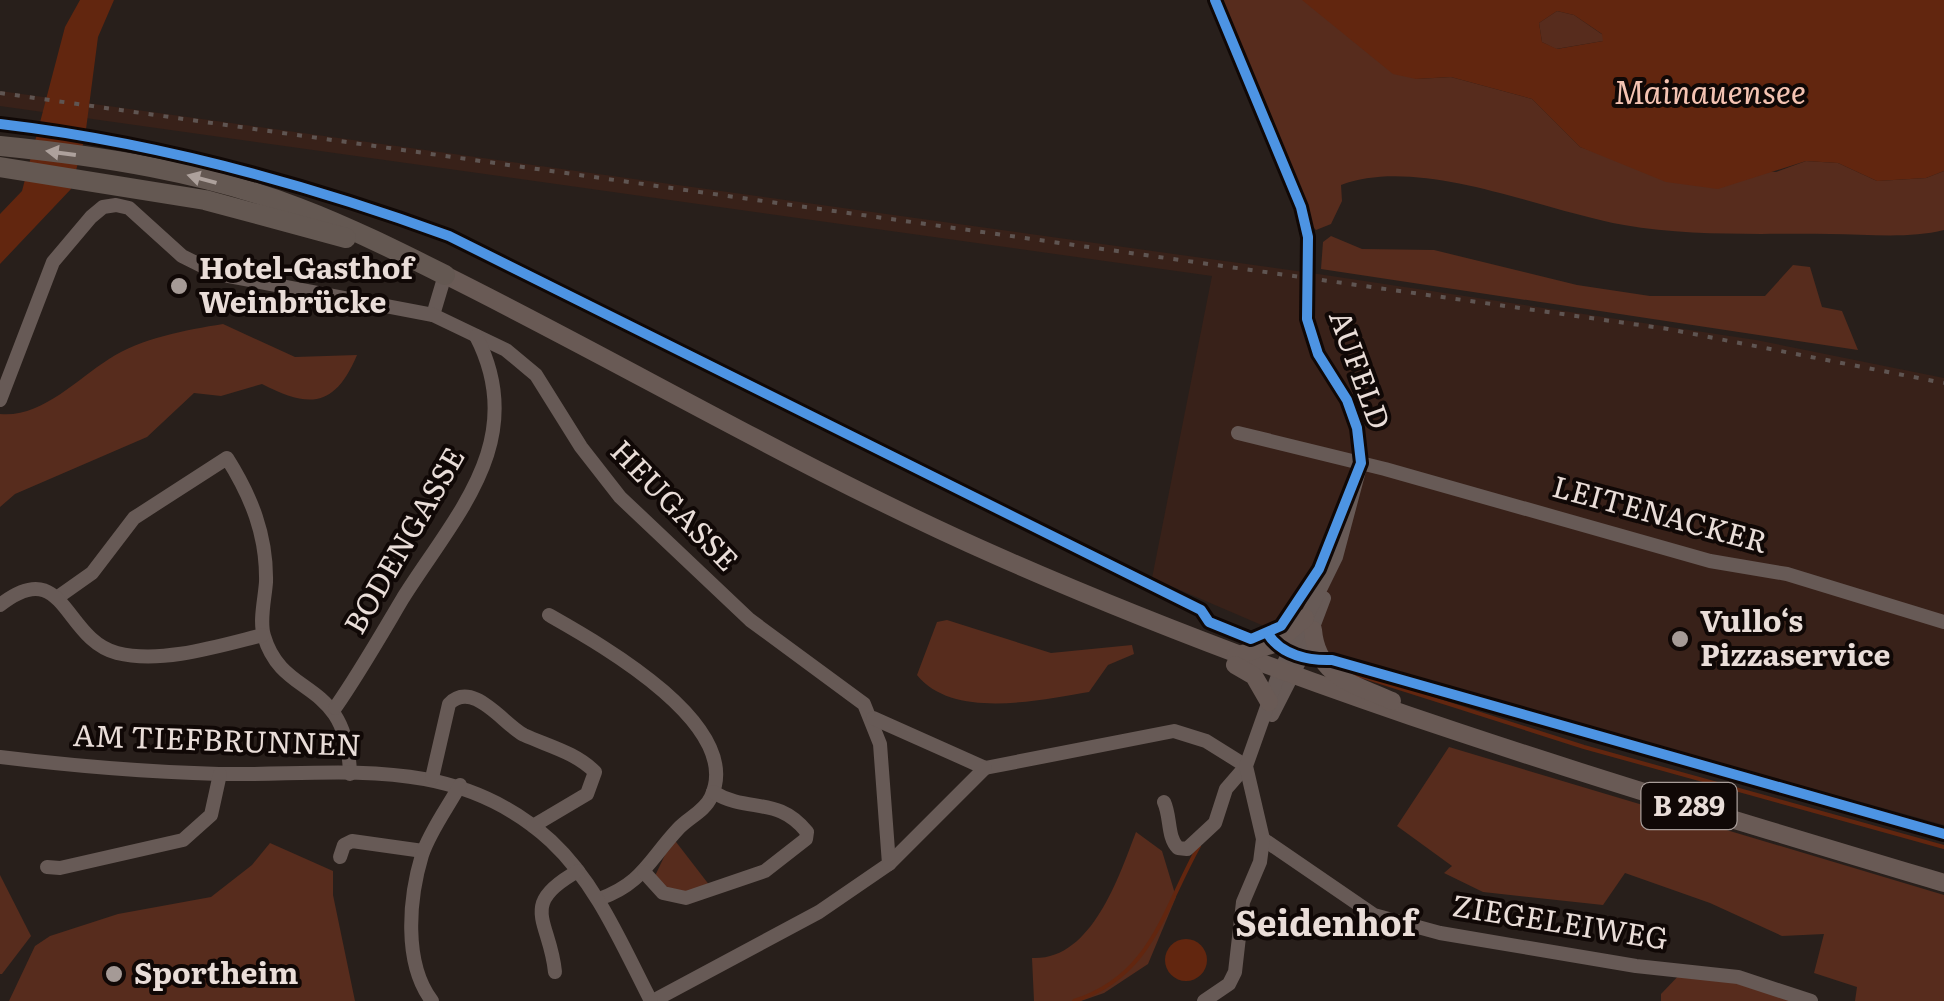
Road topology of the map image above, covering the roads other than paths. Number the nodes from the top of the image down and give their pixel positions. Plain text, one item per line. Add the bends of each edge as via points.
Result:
1 (8, 157) edge
2 (1308, 237) dead end
3 (446, 274) junction
4 (433, 315) junction
5 (476, 335) junction
6 (0, 400) edge
7 (1238, 433) dead end
8 (1360, 464) junction
9 (58, 597) junction
10 (0, 605) edge
11 (549, 615) dead end
12 (1944, 622) edge
13 (1309, 624) junction
14 (263, 635) junction
15 (1216, 648) junction
16 (1236, 656) junction
17 (1286, 675) junction
18 (1269, 702) junction
19 (335, 708) junction
20 (873, 718) junction
21 (1262, 727) junction
22 (1435, 727) junction
23 (0, 757) edge
24 (1246, 766) junction
25 (985, 768) junction
26 (220, 774) junction
27 (350, 774) junction
28 (432, 778) junction
29 (460, 785) junction
30 (713, 792) junction
31 (1164, 802) dead end
32 (533, 826) junction
33 (1263, 839) junction
34 (423, 851) junction
35 (340, 857) dead end
36 (889, 864) junction
37 (47, 867) dead end
38 (578, 871) junction
39 (644, 872) junction
40 (1944, 883) edge
41 (598, 900) junction
42 (554, 972) dead end
43 (432, 1001) edge
44 (652, 1001) edge
45 (1204, 1001) edge
46 (1811, 1001) edge

1 - 3 highway, B 289 via 101,170 387,247
2 - 8 street, AUFELD via 1311,337 1358,428
3 - 4 street
3 - 15 main road, B 289 via 905,513
4 - 5 street, HEUGASSE
4 - 6 street, HEUGASSE via 218,274 182,256 129,208 103,206 41,283
5 - 19 street, BODENGASSE via 497,410 481,474
5 - 20 street, HEUGASSE via 526,362 620,497 721,596 846,688
7 - 8 street, AUFELD
8 - 12 street, LEITENACKER via 1710,561 1787,574
8 - 13 street, AUFELD
9 - 10 street via 34,588
9 - 14 street via 86,637 116,653 201,651
9 - 14 street via 92,573 134,518 227,458 247,489 262,538
11 - 30 street via 614,655 687,715 716,757
13 - 16 main road
13 - 17 street, AUFELD
13 - 22 main road via 1327,671
14 - 19 street via 291,675
15 - 16 main road, B 289
15 - 18 main road via 1254,676
16 - 17 main road, B 289
17 - 18 street
17 - 21 street
17 - 22 main road, B 289
18 - 21 street
19 - 27 street via 350,750
20 - 25 street
20 - 36 street
21 - 24 street
22 - 40 main road, B 289
23 - 26 street, AM TIEFBRUNNEN
24 - 25 street via 1174,731
24 - 31 street via 1226,789 1215,823 1187,849 1172,841
24 - 33 street
25 - 36 street
26 - 27 street, AM TIEFBRUNNEN
26 - 37 street via 211,816 183,840
27 - 28 street, AM TIEFBRUNNEN
28 - 29 street, AM TIEFBRUNNEN
28 - 32 street via 449,704 464,698 485,704 521,734 567,752 594,772 587,794
29 - 32 street, AM TIEFBRUNNEN
29 - 34 street
30 - 39 street
30 - 39 street via 736,804 788,812 806,840 765,872 686,898 664,893
32 - 38 street, AM TIEFBRUNNEN
33 - 45 street via 1240,916 1235,972
33 - 46 street, ZIEGELEIWEG via 1356,906 1390,920 1597,960 1738,978
34 - 35 street via 352,841
34 - 43 street via 412,916 418,972
36 - 44 street via 820,912
38 - 41 street, AM TIEFBRUNNEN
38 - 42 street via 540,904
39 - 41 street
41 - 44 street, AM TIEFBRUNNEN

